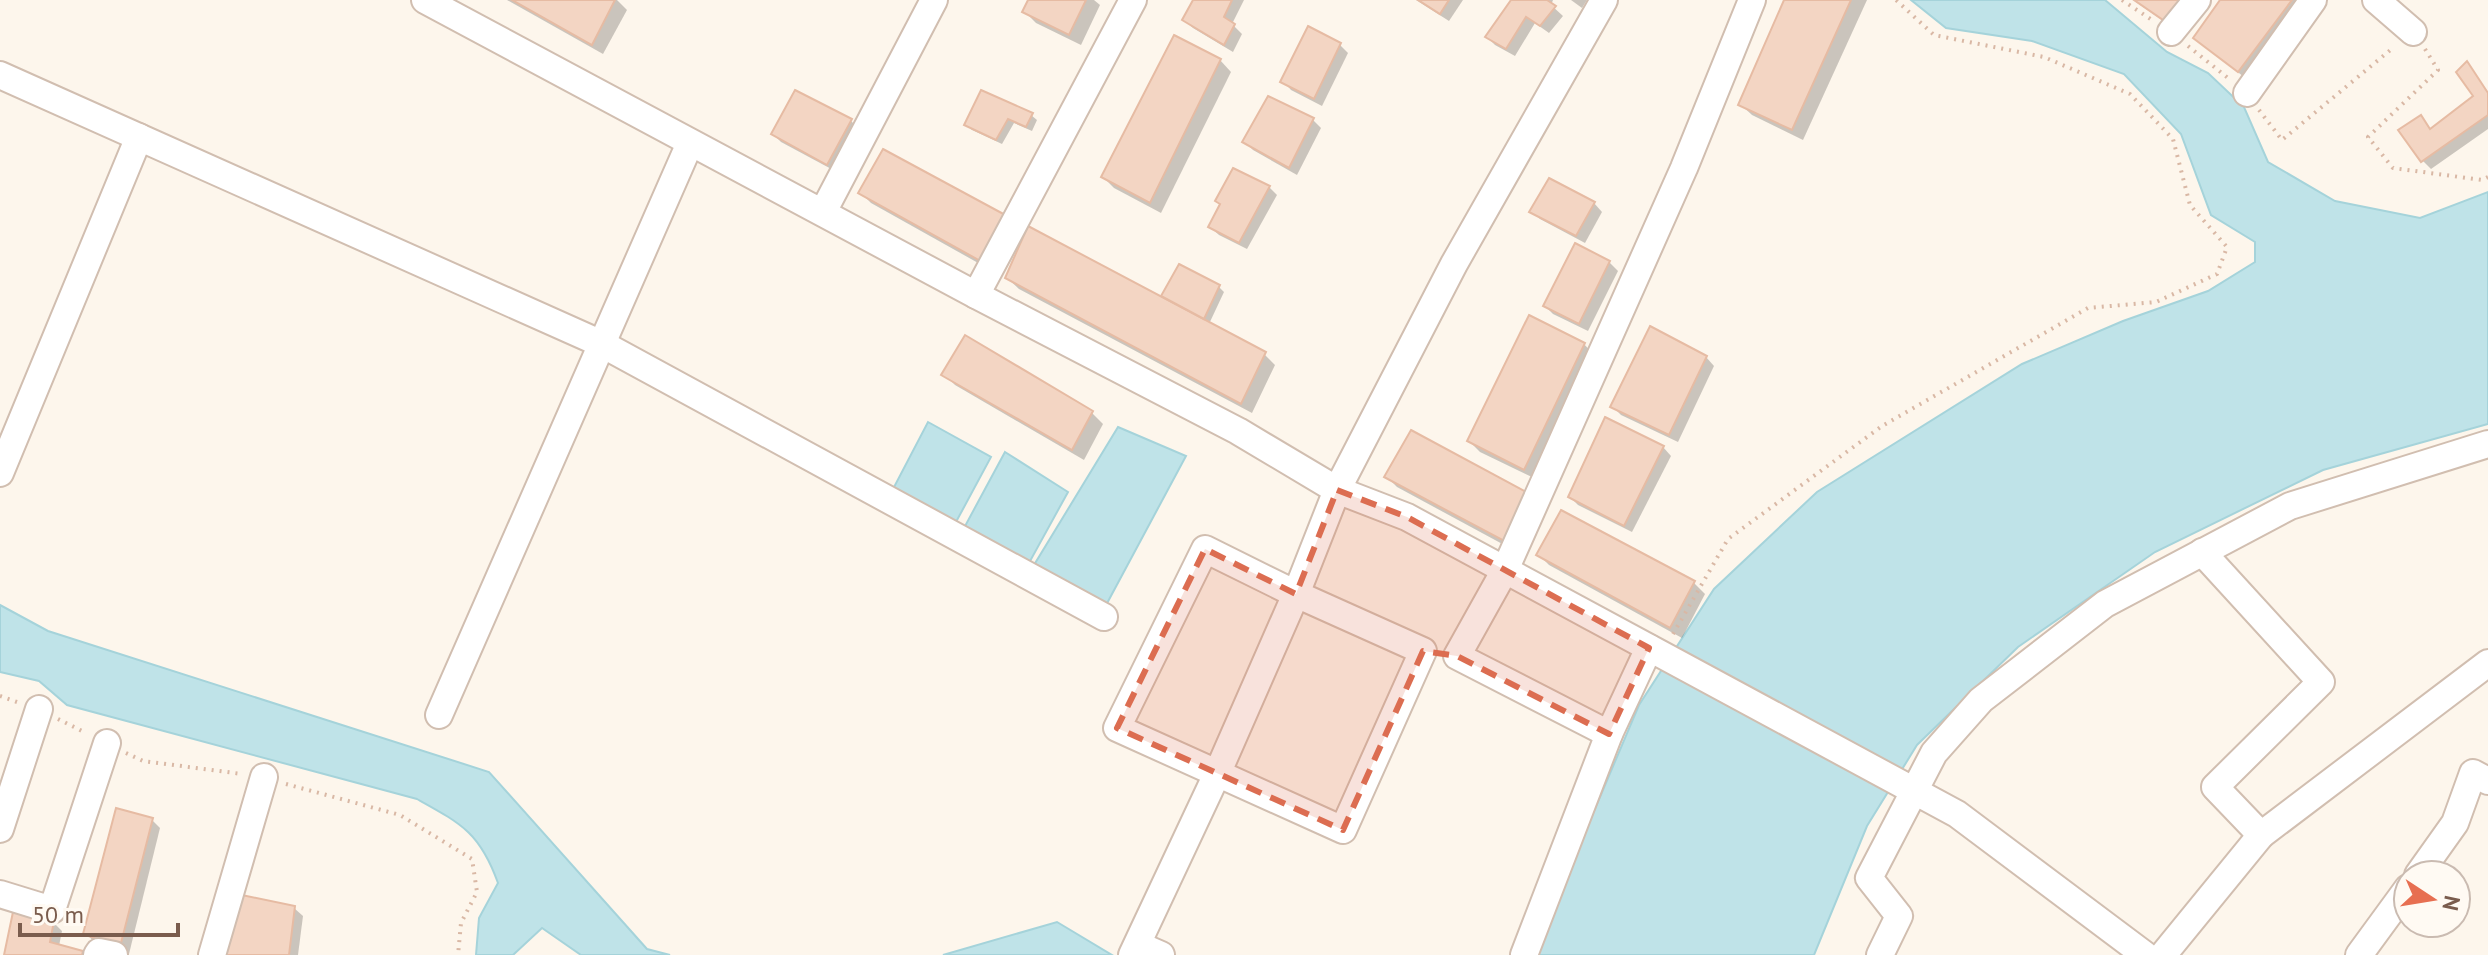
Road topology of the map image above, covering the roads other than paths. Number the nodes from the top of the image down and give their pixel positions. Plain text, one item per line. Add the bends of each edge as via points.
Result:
1 (425, 0) edge
2 (934, 0) edge
3 (1133, 0) edge
4 (1604, 0) edge
5 (1752, 0) edge
6 (2197, 0) edge
7 (2313, 0) edge
8 (2376, 0) edge
9 (2171, 32) dead end
10 (2413, 32) road end
11 (0, 75) edge
12 (2247, 93) road end
13 (139, 137) junction
14 (690, 143) junction
15 (823, 212) junction
16 (976, 295) junction
17 (602, 344) junction
18 (2488, 444) edge
19 (0, 473) edge
20 (1337, 490) junction
21 (2202, 552) junction
22 (1505, 570) junction
23 (1296, 594) junction
24 (1104, 617) dead end
25 (1423, 651) junction
26 (1655, 651) junction
27 (1457, 656) junction
28 (2488, 663) edge
29 (39, 709) dead end
30 (439, 715) dead end
31 (1609, 734) junction
32 (107, 743) dead end
33 (1217, 774) junction
34 (264, 777) dead end
35 (2488, 781) edge
36 (1915, 791) junction
37 (0, 829) edge
38 (2261, 835) junction
39 (2429, 859) edge
40 (0, 894) edge
41 (2392, 910) edge
42 (1144, 952) edge
43 (2147, 954) edge
44 (97, 955) edge
45 (114, 955) edge
46 (212, 955) edge
47 (1524, 955) edge
48 (1880, 955) edge
49 (2359, 955) edge

1 - 14 street
2 - 15 street
3 - 16 street
4 - 20 street via 1454,264
5 - 22 street via 1684,168
6 - 9 street
7 - 12 street
8 - 10 street
11 - 13 street
13 - 17 street
13 - 19 street
14 - 15 street
14 - 17 street
15 - 16 street
16 - 20 street via 1238,431
17 - 24 street
17 - 30 street
18 - 21 street via 2290,506
20 - 22 street via 1407,517
20 - 23 street
21 - 36 street via 2105,604 1981,700 1934,753
21 - 38 street via 2321,682 2215,787
22 - 26 street
22 - 27 street
23 - 25 street
23 - 33 street
23 - 33 street via 1205,549 1117,728
25 - 27 street
25 - 33 street via 1343,830
26 - 31 street
26 - 36 street
27 - 31 street
28 - 38 street
29 - 37 street
31 - 47 street
32 - 40 street via 52,910
33 - 42 street
34 - 46 street
35 - 39 street via 2473,773 2455,823
36 - 43 street via 1957,814
36 - 48 street via 1869,878 1899,916
38 - 43 street
41 - 49 street
44 - 45 street

